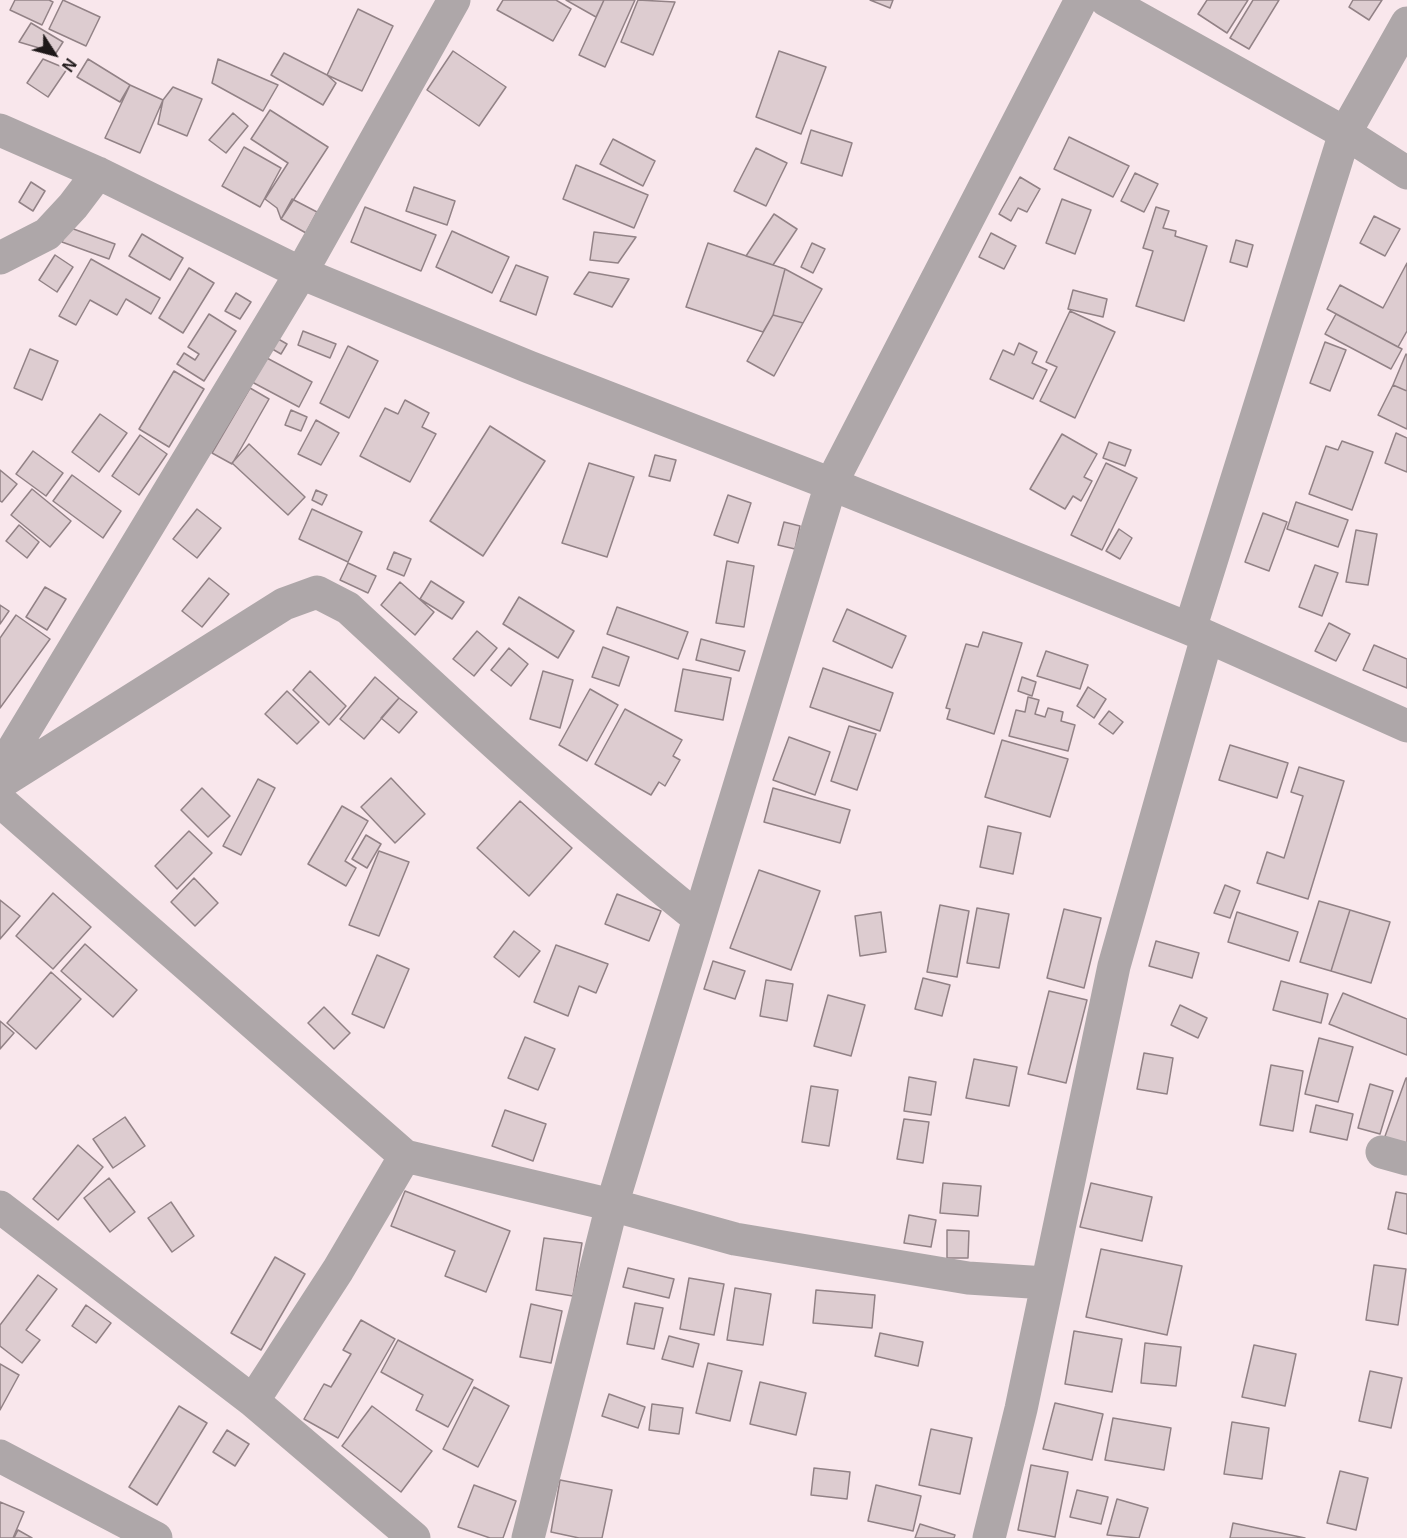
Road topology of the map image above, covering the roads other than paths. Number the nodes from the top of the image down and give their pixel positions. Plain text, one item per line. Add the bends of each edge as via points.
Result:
1 (454, 0) edge
2 (1081, 0) edge
3 (1106, 0) edge
4 (1407, 23) edge
5 (0, 130) edge
6 (1345, 133) junction
7 (98, 173) junction
8 (1407, 173) edge
9 (0, 258) edge
10 (301, 273) junction
11 (831, 484) junction
12 (1198, 633) junction
13 (1407, 726) edge
14 (0, 771) edge
15 (0, 783) edge
16 (0, 801) edge
17 (698, 918) junction
18 (405, 1156) junction
19 (612, 1205) junction
20 (0, 1207) edge
21 (1046, 1283) junction
22 (253, 1401) junction
23 (0, 1456) edge
24 (156, 1538) edge
25 (414, 1538) edge
26 (528, 1538) edge
27 (989, 1538) edge

1 - 10 street
2 - 11 street
3 - 6 street
4 - 6 street
5 - 7 street
6 - 8 street
6 - 12 street
7 - 9 street via 47,234
7 - 10 street
10 - 11 street via 529,367
10 - 14 street
11 - 12 street
11 - 17 street
12 - 13 street
12 - 21 street via 1114,966
15 - 17 street via 284,604 317,592 348,608 529,777
16 - 18 street
17 - 19 street
18 - 19 street
18 - 22 street
19 - 21 street via 735,1239 968,1278
19 - 26 street
20 - 22 street
21 - 27 street via 1021,1409
22 - 25 street
23 - 24 street

